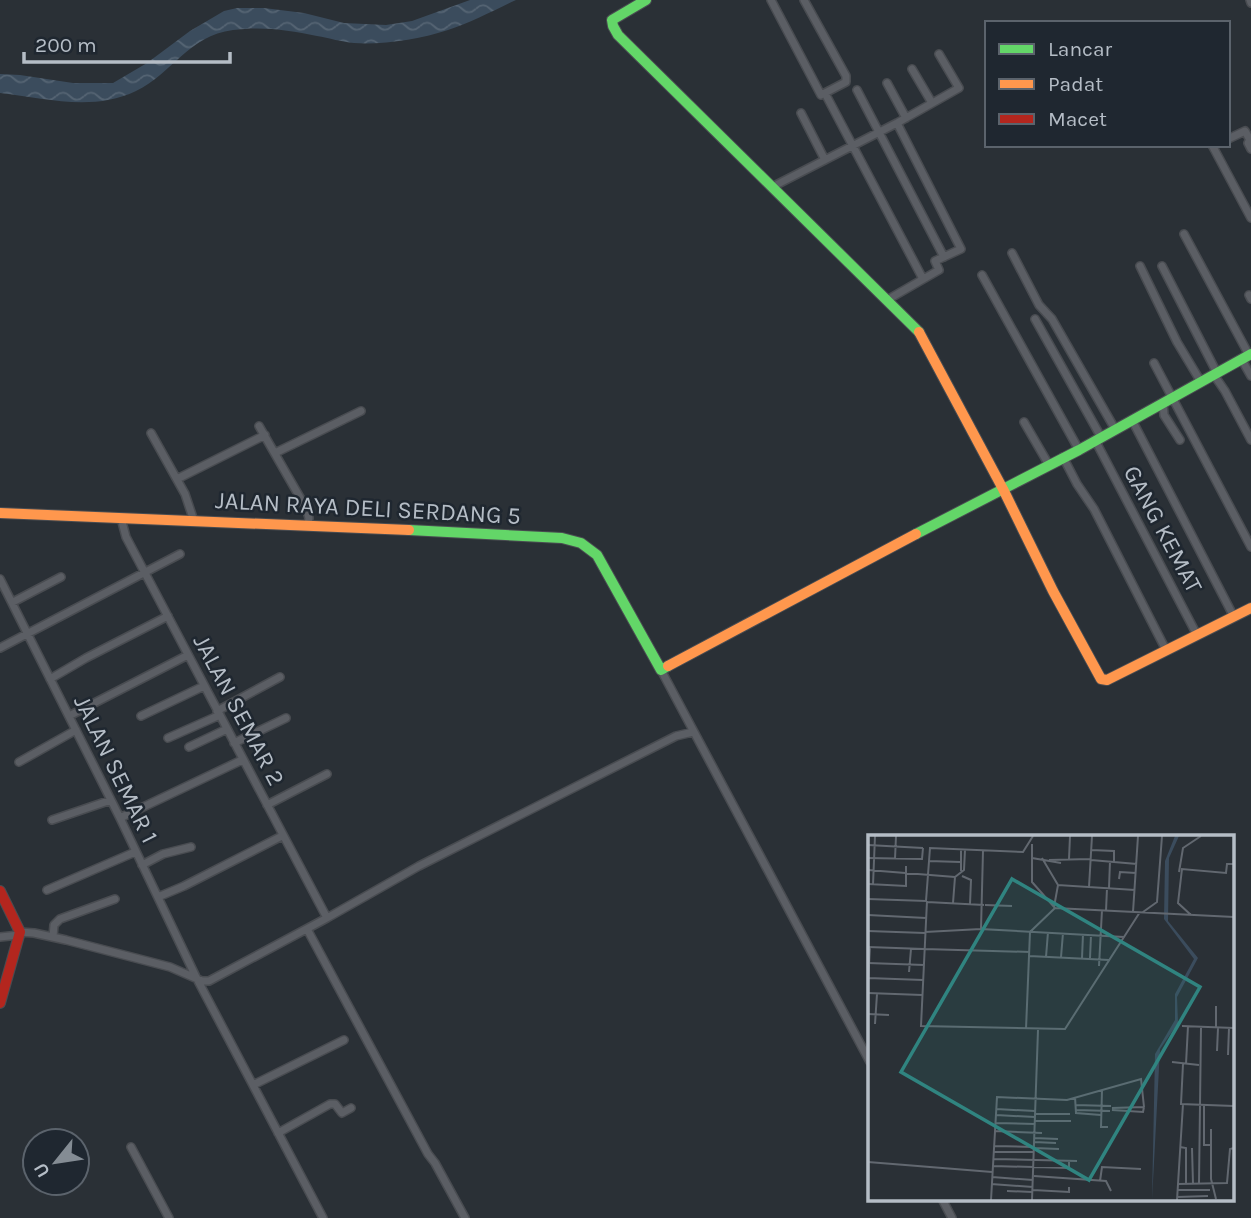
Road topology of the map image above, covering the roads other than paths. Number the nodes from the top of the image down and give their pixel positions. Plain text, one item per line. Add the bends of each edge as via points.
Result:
1 (646, 0) edge
2 (771, 0) edge
3 (804, 0) edge
4 (939, 54) dead end
5 (912, 69) dead end
6 (887, 83) dead end
7 (857, 89) dead end
8 (827, 97) dead end
9 (932, 103) junction
10 (801, 113) dead end
11 (906, 118) junction
12 (897, 123) junction
13 (879, 132) junction
14 (1230, 138) edge
15 (853, 146) junction
16 (1215, 147) edge
17 (1251, 149) edge
18 (825, 160) junction
19 (772, 187) junction
20 (1251, 218) edge
21 (1184, 234) dead end
22 (1013, 253) dead end
23 (944, 257) junction
24 (1140, 266) dead end
25 (1162, 266) dead end
26 (982, 275) dead end
27 (923, 279) junction
28 (887, 300) junction
29 (1035, 319) dead end
30 (1247, 357) edge
31 (1154, 363) dead end
32 (1216, 374) junction
33 (1251, 376) edge
34 (1201, 382) junction
35 (1168, 401) junction
36 (361, 411) dead end
37 (1132, 420) junction
38 (1024, 422) dead end
39 (259, 426) dead end
40 (1115, 429) junction
41 (152, 433) dead end
42 (265, 435) junction
43 (1098, 438) junction
44 (1180, 440) dead end
45 (1251, 440) edge
46 (1079, 450) junction
47 (275, 453) junction
48 (1063, 457) junction
49 (1049, 465) junction
50 (177, 480) junction
51 (1003, 489) junction
52 (0, 513) edge
53 (121, 519) junction
54 (194, 521) junction
55 (308, 525) junction
56 (1251, 547) edge
57 (180, 554) dead end
58 (145, 573) junction
59 (61, 577) dead end
60 (0, 579) edge
61 (13, 603) junction
62 (1251, 608) edge
63 (167, 616) junction
64 (1234, 617) junction
65 (28, 635) junction
66 (1197, 635) junction
67 (0, 648) edge
68 (1166, 650) junction
69 (188, 655) junction
70 (661, 670) junction
71 (280, 677) dead end
72 (50, 679) junction
73 (204, 686) junction
74 (218, 713) junction
75 (69, 716) junction
76 (141, 716) dead end
77 (286, 719) dead end
78 (227, 729) junction
79 (76, 730) junction
80 (693, 732) junction
81 (168, 738) dead end
82 (234, 743) junction
83 (188, 747) dead end
84 (242, 760) junction
85 (19, 762) dead end
86 (327, 774) dead end
87 (111, 800) junction
88 (267, 805) junction
89 (120, 818) junction
90 (52, 820) dead end
91 (282, 836) junction
92 (191, 847) dead end
93 (135, 852) junction
94 (142, 865) junction
95 (47, 890) dead end
96 (0, 891) edge
97 (158, 897) junction
98 (115, 899) dead end
99 (327, 918) junction
100 (306, 929) junction
101 (20, 933) junction
102 (0, 937) edge
103 (53, 937) junction
104 (194, 971) junction
105 (2, 991) edge
106 (0, 1003) edge
107 (344, 1040) dead end
108 (868, 1058) edge
109 (253, 1085) junction
110 (351, 1108) dead end
111 (278, 1133) junction
112 (131, 1147) dead end
113 (943, 1200) edge
114 (169, 1218) edge
115 (323, 1218) edge
116 (465, 1218) edge
117 (953, 1218) edge

1 - 19 street via 612,20 618,35
2 - 3 street via 821,94 846,82 846,76
4 - 9 street via 959,89
5 - 9 street
6 - 11 street
7 - 13 street
8 - 15 street
9 - 11 street
10 - 18 street
11 - 12 street
12 - 13 street
12 - 23 street via 961,249
13 - 15 street
13 - 23 street
14 - 17 street via 1245,131
15 - 18 street
15 - 27 street
16 - 20 street
18 - 19 street
19 - 28 street
21 - 30 street
22 - 40 street via 1039,305 1052,319
23 - 27 street via 935,261 939,270
24 - 34 street
25 - 32 street
26 - 46 street
27 - 28 street
28 - 51 street via 923,337
29 - 43 street, GANG KEMAT
30 - 32 street
30 - 33 street
31 - 35 street
32 - 34 street
32 - 45 street
34 - 35 street
35 - 37 street
35 - 44 street via 1164,415
35 - 56 street
36 - 47 street
37 - 40 street
37 - 64 street
38 - 49 street
39 - 42 street
40 - 43 street
41 - 50 street
42 - 47 street
42 - 50 street
43 - 46 street
43 - 66 street, GANG KEMAT
46 - 48 street
47 - 55 street via 306,508
48 - 49 street
48 - 68 street
49 - 51 street
50 - 54 street
51 - 68 street via 1101,679
51 - 70 street
52 - 53 street, JALAN RAYA DELI SERDANG 5
53 - 54 street, JALAN RAYA DELI SERDANG 5
53 - 58 street, JALAN SEMAR 2
54 - 55 street, JALAN RAYA DELI SERDANG 5
55 - 70 street, JALAN RAYA DELI SERDANG 5 via 582,542 597,555
57 - 58 street
58 - 63 street, JALAN SEMAR 2
58 - 65 street
59 - 61 street
60 - 61 street, JALAN SEMAR 1
61 - 65 street, JALAN SEMAR 1
62 - 64 street
63 - 69 street, JALAN SEMAR 2
63 - 72 street
64 - 66 street
65 - 67 street
65 - 72 street, JALAN SEMAR 1
66 - 68 street
69 - 73 street, JALAN SEMAR 2
69 - 75 street
70 - 80 street
71 - 74 street
72 - 75 street, JALAN SEMAR 1
73 - 74 street, JALAN SEMAR 2
73 - 76 street
74 - 78 street, JALAN SEMAR 2
74 - 81 street
75 - 79 street, JALAN SEMAR 1
77 - 82 street
78 - 82 street, JALAN SEMAR 2
78 - 83 street
79 - 85 street
79 - 87 street, JALAN SEMAR 1
80 - 99 street via 594,776
80 - 108 street
82 - 84 street, JALAN SEMAR 2
84 - 88 street, JALAN SEMAR 2
84 - 89 street
86 - 88 street
87 - 89 street, JALAN SEMAR 1
87 - 90 street
88 - 91 street, JALAN SEMAR 2
89 - 93 street, JALAN SEMAR 1
91 - 97 street
91 - 99 street, JALAN SEMAR 2
92 - 94 street
93 - 94 street, JALAN SEMAR 1
93 - 95 street
94 - 97 street, JALAN SEMAR 1
96 - 101 street
97 - 104 street, JALAN SEMAR 1
98 - 103 street via 60,919
99 - 100 street
100 - 104 street via 209,981 202,981
100 - 116 street
101 - 102 street
101 - 103 street
101 - 105 street
103 - 104 street
104 - 109 street, JALAN SEMAR 1
105 - 106 street
107 - 109 street
109 - 111 street, JALAN SEMAR 1
110 - 111 street via 342,1113 332,1103
111 - 115 street, JALAN SEMAR 1
112 - 114 street
113 - 117 street

